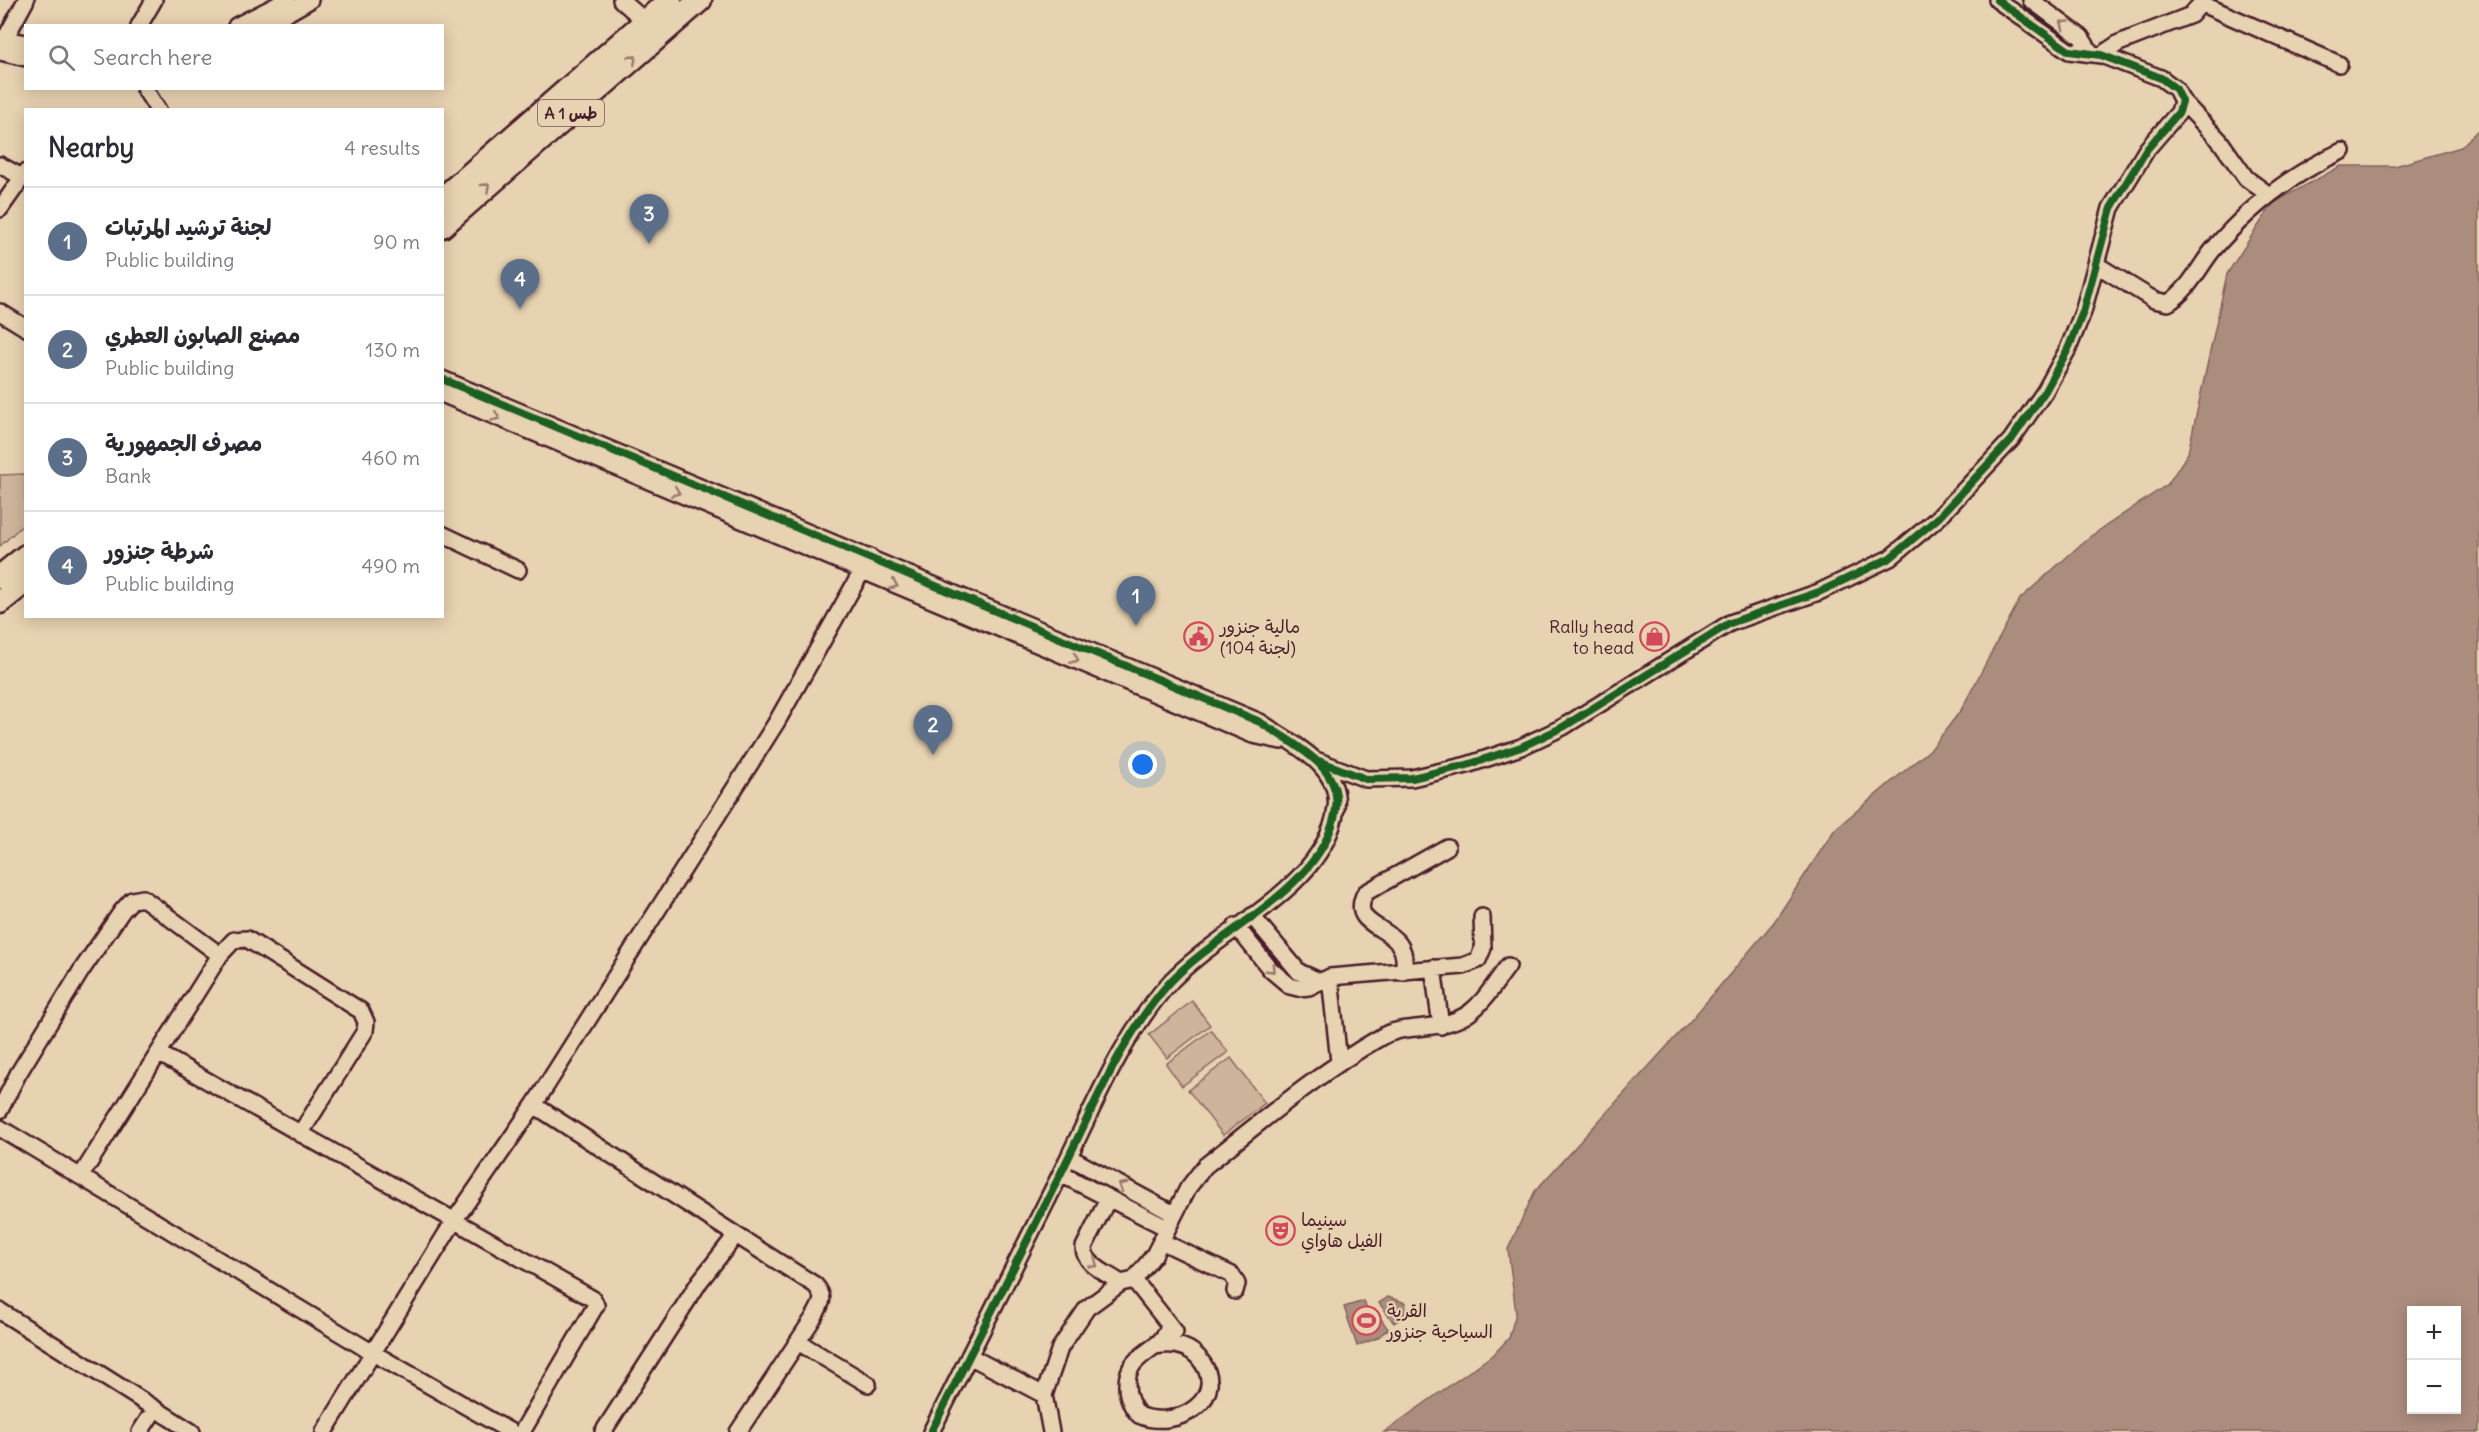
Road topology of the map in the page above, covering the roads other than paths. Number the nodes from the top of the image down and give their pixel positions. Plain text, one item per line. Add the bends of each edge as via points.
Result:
1 (26, 0) edge
2 (154, 0) edge
3 (287, 0) edge
4 (310, 0) edge
5 (621, 0) edge
6 (670, 0) edge
7 (700, 0) edge
8 (1997, 0) edge
9 (2031, 0) edge
10 (2203, 2) edge
11 (645, 21) junction
12 (140, 24) edge
13 (240, 24) edge
14 (268, 24) edge
15 (2, 43) edge
16 (24, 43) edge
17 (2096, 54) junction
18 (24, 57) edge
19 (2339, 64) dead end
20 (145, 90) edge
21 (2182, 101) junction
22 (157, 108) edge
23 (2342, 151) dead end
24 (0, 165) edge
25 (24, 175) edge
26 (2269, 195) junction
27 (444, 197) edge
28 (0, 209) edge
29 (444, 224) edge
30 (2097, 265) junction
31 (0, 312) edge
32 (24, 327) edge
33 (444, 380) edge
34 (444, 395) edge
35 (444, 535) edge
36 (870, 557) junction
37 (24, 558) edge
38 (518, 570) dead end
39 (862, 572) junction
40 (0, 577) edge
41 (24, 583) edge
42 (0, 602) edge
43 (965, 605) junction
44 (1316, 760) junction
45 (1447, 848) dead end
46 (1252, 916) junction
47 (1482, 917) dead end
48 (1236, 926) junction
49 (220, 955) junction
50 (1508, 966) dead end
51 (1433, 968) junction
52 (1403, 972) junction
53 (1324, 978) junction
54 (1441, 1026) junction
55 (160, 1054) junction
56 (1339, 1062) junction
57 (534, 1105) junction
58 (0, 1110) edge
59 (0, 1128) edge
60 (300, 1134) junction
61 (1069, 1157) junction
62 (1061, 1174) junction
63 (81, 1176) junction
64 (1108, 1199) junction
65 (1174, 1214) junction
66 (454, 1221) junction
67 (736, 1234) junction
68 (1164, 1234) junction
69 (1127, 1281) junction
70 (1235, 1291) dead end
71 (0, 1311) edge
72 (1169, 1325) junction
73 (798, 1342) junction
74 (1156, 1346) junction
75 (1192, 1352) junction
76 (373, 1353) junction
77 (969, 1356) junction
78 (868, 1384) dead end
79 (1044, 1395) junction
80 (155, 1409) junction
81 (140, 1432) edge
82 (192, 1432) edge
83 (324, 1432) edge
84 (511, 1432) edge
85 (522, 1432) edge
86 (603, 1432) edge
87 (738, 1432) edge
88 (931, 1432) edge
89 (1051, 1432) edge

1 - 15 street
2 - 12 street
3 - 13 street
4 - 14 street
5 - 11 street
6 - 11 highway, A 1 طس
29 -> 7 highway, A 1 طس
8 - 17 street via 2069,51
17 -> 9 street via 2081,37
10 - 17 street via 2191,15
10 - 19 street
11 - 27 highway, A 1 طس
15 - 16 street
15 - 18 street
17 - 21 street via 2161,78 2176,89
20 - 22 street
21 - 26 street via 2220,141 2246,178
21 - 30 street via 2180,112 2147,149 2111,208
23 - 26 street
24 - 25 street
25 - 28 street
26 - 30 street via 2168,303 2154,300
30 - 44 street via 2068,349 2011,440 1938,518 1890,558 1819,592 1730,623 1563,727 1521,747 1412,778 1366,779
31 - 32 street
33 - 36 street
34 -> 39 street
35 - 38 street
36 - 39 street
36 - 43 street
37 - 40 highway
39 -> 43 street
39 - 57 street via 776,723
41 - 42 highway
43 - 44 street via 1194,702 1253,735 1289,743
44 - 46 street via 1335,789 1337,806 1327,840 1295,880
45 - 52 street via 1365,893 1361,901 1366,919 1399,941 1405,950
46 - 48 street
46 - 53 street via 1299,972
47 - 51 street via 1483,948 1478,960 1463,966
48 -> 53 street via 1271,970 1290,986 1309,987
48 - 61 street via 1200,954 1159,996 1123,1050
49 - 55 street
49 - 58 street via 158,907 143,898 132,900 81,970
49 - 60 street via 234,940 247,939 356,1006 366,1022 353,1053
50 - 54 street via 1473,1012
51 - 52 street
51 - 54 street
52 - 53 street
53 - 56 street
54 - 56 street via 1383,1035
55 - 60 street
55 - 63 street
56 - 65 street via 1205,1166
57 - 66 street
57 - 67 street
59 - 63 street
60 - 66 street
61 - 62 street
65 -> 61 street
62 - 64 street
62 - 77 street
63 - 76 street
64 - 68 street
64 -> 69 street via 1083,1253 1086,1259
65 - 68 street
66 - 76 street
66 - 85 street via 593,1299 596,1305
67 - 73 street via 822,1293 822,1303
67 - 86 street via 700,1281
68 - 69 street via 1154,1255
68 - 70 street via 1233,1275 1238,1284
69 - 72 street
69 - 79 street via 1088,1308 1060,1347
71 - 80 street
72 - 74 street via 1167,1335
72 - 75 street
73 - 78 street
73 - 87 street
74 - 75 street via 1179,1345
74 - 75 street via 1133,1363 1127,1386 1135,1411 1153,1424 1167,1427 1193,1419 1208,1396 1209,1378 1204,1364
76 - 83 street
76 - 84 street
77 - 79 street
77 - 88 street
79 - 89 street
80 - 81 street
80 - 82 street

